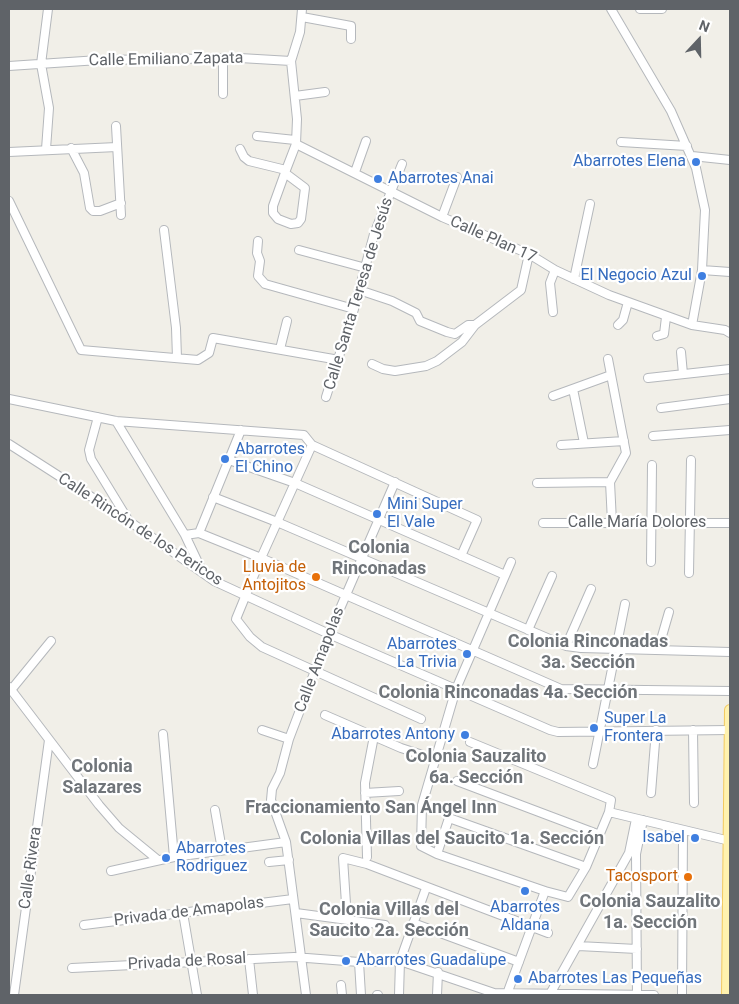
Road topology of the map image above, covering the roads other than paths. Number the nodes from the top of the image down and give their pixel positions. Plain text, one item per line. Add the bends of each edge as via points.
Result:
1 (48, 9) edge
2 (611, 9) edge
3 (640, 9) edge
4 (662, 9) edge
5 (302, 13) edge
6 (351, 39) dead end
7 (223, 59) junction
8 (291, 61) junction
9 (41, 64) junction
10 (9, 66) edge
11 (325, 92) dead end
12 (223, 94) dead end
13 (295, 96) junction
14 (116, 126) dead end
15 (257, 136) dead end
16 (366, 141) dead end
17 (296, 142) junction
18 (621, 142) dead end
19 (687, 146) junction
20 (117, 147) junction
21 (71, 148) junction
22 (240, 149) dead end
23 (46, 150) junction
24 (9, 152) edge
25 (692, 156) junction
26 (730, 160) edge
27 (402, 164) dead end
28 (285, 172) junction
29 (355, 172) junction
30 (457, 177) dead end
31 (391, 191) junction
32 (9, 202) edge
33 (121, 203) junction
34 (590, 204) dead end
35 (122, 214) dead end
36 (442, 217) junction
37 (164, 230) dead end
38 (258, 241) dead end
39 (299, 250) dead end
40 (529, 254) junction
41 (366, 268) junction
42 (555, 270) junction
43 (702, 270) junction
44 (730, 272) edge
45 (574, 279) junction
46 (359, 290) junction
47 (628, 302) junction
48 (354, 309) junction
49 (553, 312) dead end
50 (666, 317) junction
51 (287, 321) dead end
52 (475, 325) junction
53 (618, 325) dead end
54 (692, 325) junction
55 (728, 330) edge
56 (455, 334) junction
57 (657, 336) dead end
58 (280, 349) junction
59 (452, 350) junction
60 (681, 352) dead end
61 (177, 358) junction
62 (608, 359) dead end
63 (339, 360) junction
64 (372, 364) dead end
65 (730, 369) edge
66 (683, 374) junction
67 (610, 375) junction
68 (648, 378) dead end
69 (573, 389) junction
70 (553, 396) dead end
71 (326, 397) dead end
72 (9, 399) edge
73 (730, 399) edge
74 (661, 408) dead end
75 (98, 417) junction
76 (116, 421) junction
77 (241, 430) junction
78 (730, 430) edge
79 (653, 436) dead end
80 (624, 441) junction
81 (584, 443) junction
82 (9, 444) edge
83 (312, 445) junction
84 (561, 445) dead end
85 (229, 460) junction
86 (691, 460) dead end
87 (652, 465) dead end
88 (395, 482) junction
89 (537, 482) dead end
90 (610, 482) junction
91 (295, 483) junction
92 (213, 497) junction
93 (378, 520) junction
94 (129, 521) junction
95 (277, 522) junction
96 (612, 522) junction
97 (650, 522) junction
98 (544, 523) dead end
99 (689, 523) junction
100 (730, 524) edge
101 (199, 533) junction
102 (186, 535) junction
103 (461, 556) junction
104 (261, 558) junction
105 (362, 558) junction
106 (511, 562) dead end
107 (651, 562) dead end
108 (202, 572) junction
109 (689, 573) dead end
110 (505, 575) junction
111 (552, 576) dead end
112 (591, 589) dead end
113 (346, 594) junction
114 (245, 596) junction
115 (625, 604) dead end
116 (669, 612) dead end
117 (489, 613) junction
118 (528, 630) junction
119 (329, 634) junction
120 (51, 641) dead end
121 (566, 646) junction
122 (473, 650) junction
123 (616, 650) junction
124 (658, 650) junction
125 (730, 652) edge
126 (315, 671) junction
127 (10, 689) edge
128 (456, 689) junction
129 (730, 690) edge
130 (609, 691) junction
131 (730, 710) edge
132 (325, 715) dead end
133 (421, 719) dead end
134 (262, 730) dead end
135 (656, 730) junction
136 (693, 730) junction
137 (730, 730) edge
138 (600, 731) junction
139 (163, 734) dead end
140 (374, 736) junction
141 (290, 739) junction
142 (48, 740) junction
143 (470, 742) dead end
144 (435, 759) junction
145 (593, 764) dead end
146 (457, 780) dead end
147 (399, 790) dead end
148 (366, 793) junction
149 (652, 793) dead end
150 (694, 804) dead end
151 (216, 810) dead end
152 (609, 812) junction
153 (639, 820) junction
154 (683, 830) junction
155 (600, 835) junction
156 (730, 841) edge
157 (286, 842) junction
158 (222, 850) junction
159 (436, 854) junction
160 (632, 854) junction
161 (174, 857) junction
162 (367, 857) dead end
163 (158, 860) junction
164 (289, 860) junction
165 (269, 862) dead end
166 (586, 867) junction
167 (110, 870) dead end
168 (426, 888) junction
169 (545, 891) junction
170 (293, 899) junction
171 (183, 913) junction
172 (296, 913) junction
173 (347, 919) junction
174 (413, 923) junction
175 (84, 925) dead end
176 (385, 925) dead end
177 (532, 927) junction
178 (548, 933) dead end
179 (578, 946) junction
180 (637, 949) junction
181 (302, 958) junction
182 (249, 959) junction
183 (400, 961) junction
184 (192, 962) junction
185 (359, 962) junction
186 (519, 962) junction
187 (72, 968) dead end
188 (438, 972) junction
189 (341, 985) dead end
190 (507, 994) edge
191 (550, 994) junction
192 (14, 995) edge
193 (197, 995) edge
194 (253, 995) edge
195 (306, 995) edge
196 (342, 995) edge
197 (361, 995) edge
198 (399, 995) edge
199 (437, 995) edge
200 (604, 995) edge
201 (637, 995) edge
202 (654, 995) edge
203 (682, 995) edge
204 (727, 995) edge

1 - 9 street
2 - 19 street via 671,111
3 - 4 street
5 - 6 street via 351,26
5 - 8 street
7 - 8 street, Calle Emiliano Zapata
7 - 9 street, Calle Emiliano Zapata
7 - 12 street
8 - 13 street
9 - 10 street, Calle Emiliano Zapata
9 - 23 street via 49,108
11 - 13 street
13 - 17 street
14 - 20 street
15 - 17 street, Calle Plan 17
16 - 29 street
17 - 28 street
17 - 29 street, Calle Plan 17
18 - 19 street
19 - 25 street
20 - 21 street
20 - 33 street
21 - 23 street
21 - 33 street via 84,173 90,208 100,211
22 - 28 street via 249,161
23 - 24 street
25 - 26 street
25 - 43 street via 705,210
27 - 31 street, Calle Santa Teresa de Jesús
28 - 28 street via 273,213 285,222 298,223 305,188
29 - 31 street, Calle Plan 17
30 - 36 street
31 - 36 street, Calle Plan 17
31 - 41 street, Calle Santa Teresa de Jesús via 374,234
32 - 61 street via 81,350
33 - 35 street
34 - 45 street
36 - 40 street, Calle Plan 17
37 - 61 street
38 - 48 street via 258,276 265,284
39 - 41 street
40 - 42 street, Calle Plan 17
40 - 52 street via 521,290
41 - 46 street, Calle Santa Teresa de Jesús
42 - 45 street, Calle Plan 17
42 - 49 street via 550,283
43 - 44 street
43 - 54 street
45 - 47 street, Calle Plan 17
46 - 48 street, Calle Santa Teresa de Jesús
46 - 56 street via 392,301 416,313 420,321
47 - 50 street, Calle Plan 17
47 - 53 street via 623,320
48 - 63 street, Calle Santa Teresa de Jesús
50 - 54 street, Calle Plan 17
50 - 57 street via 664,334
51 - 58 street
52 - 56 street via 468,325
52 - 59 street
54 - 55 street, Calle Plan 17
56 - 59 street
58 - 61 street via 213,338 209,353 204,358
58 - 63 street
59 - 64 street via 437,361 418,368 395,371
60 - 66 street
62 - 67 street
63 - 71 street, Calle Santa Teresa de Jesús
65 - 66 street
66 - 68 street
67 - 69 street
67 - 80 street
69 - 70 street
69 - 81 street
72 - 75 street
73 - 74 street
75 - 76 street
75 - 94 street via 89,450 91,459
76 - 77 street
76 - 102 street
77 - 83 street via 304,435
77 - 85 street
78 - 79 street
80 - 81 street
80 - 90 street via 626,453
81 - 84 street
82 - 94 street, Calle Rincón de los Pericos
83 - 88 street
83 - 91 street
85 - 91 street
85 - 92 street
86 - 99 street
87 - 97 street
88 - 93 street, Calle Amapolas
88 - 103 street via 477,520
89 - 90 street
90 - 96 street
91 - 93 street
91 - 95 street
92 - 95 street
92 - 101 street
93 - 103 street
93 - 105 street, Calle Amapolas
94 - 108 street, Calle Rincón de los Pericos
95 - 104 street
95 - 105 street
96 - 97 street, Calle María Dolores
96 - 98 street, Calle María Dolores
97 - 99 street, Calle María Dolores
97 - 107 street
99 - 100 street, Calle María Dolores
99 - 109 street
101 - 102 street
101 - 104 street
102 - 108 street
103 - 110 street
104 - 113 street
104 - 114 street
105 - 113 street, Calle Amapolas
105 - 117 street
106 - 110 street
108 - 114 street, Calle Rincón de los Pericos
110 - 117 street
111 - 118 street
112 - 121 street
113 - 119 street, Calle Amapolas
113 - 122 street
114 - 119 street, Calle Rincón de los Pericos
114 - 126 street via 236,618 242,627 262,647
115 - 123 street
116 - 124 street
117 - 118 street
117 - 122 street
118 - 121 street
119 - 126 street, Calle Amapolas
119 - 128 street, Calle Rincón de los Pericos
120 - 127 street
121 - 123 street
122 - 128 street
122 - 130 street via 562,689
123 - 124 street
123 - 130 street
124 - 125 street
126 - 133 street
126 - 141 street, Calle Amapolas
127 - 142 street
128 - 138 street, Calle Rincón de los Pericos via 550,730
128 - 144 street
129 - 130 street
130 - 138 street
131 - 137 main road
132 - 140 street
134 - 141 street
135 - 136 street, Calle Rincón de los Pericos
135 - 138 street, Calle Rincón de los Pericos
135 - 149 street
136 - 137 street, Calle Rincón de los Pericos
136 - 150 street
137 - 156 main road
138 - 145 street
139 - 161 street
140 - 144 street
140 - 148 street
141 - 157 street, Calle Amapolas via 271,800
142 - 163 street via 119,828
142 - 192 street, Calle Rivera
143 - 152 street via 611,800
144 - 159 street via 422,805 420,838 421,846
146 - 155 street
147 - 148 street
148 - 162 street
151 - 158 street
152 - 153 street
152 - 155 street
153 - 154 street
153 - 160 street
154 - 156 street
154 - 203 street
155 - 166 street
156 - 204 main road
157 - 158 street
157 - 164 street, Calle Amapolas
158 - 161 street
159 - 166 street via 449,818
159 - 169 street
160 - 179 street
160 - 180 street
161 - 163 street
163 - 167 street
164 - 165 street
164 - 170 street, Calle Amapolas
166 - 169 street via 568,897
168 - 173 street via 368,864 343,858
168 - 174 street
168 - 177 street
169 - 177 street
170 - 171 street, Privada de Amapolas
170 - 172 street, Calle Amapolas
171 - 175 street, Privada de Amapolas
171 - 184 street
172 - 173 street
172 - 181 street, Calle Amapolas
173 - 176 street
174 - 183 street
174 - 186 street
177 - 178 street
177 - 186 street
179 - 180 street
179 - 191 street
180 - 201 street
181 - 182 street, Privada de Rosal
181 - 185 street, Privada de Rosal
181 - 195 street, Calle Amapolas
182 - 184 street, Privada de Rosal
182 - 194 street
183 - 185 street, Privada de Rosal
183 - 188 street, Privada de Rosal
183 - 198 street
184 - 187 street, Privada de Rosal
184 - 193 street
185 - 197 street
186 - 190 street
188 - 190 street, Privada de Rosal via 494,993
188 - 199 street
189 - 196 street
190 - 191 street, Privada de Rosal
191 - 200 street, Privada de Rosal
200 - 201 street, Privada de Rosal
201 - 202 street, Privada de Rosal

